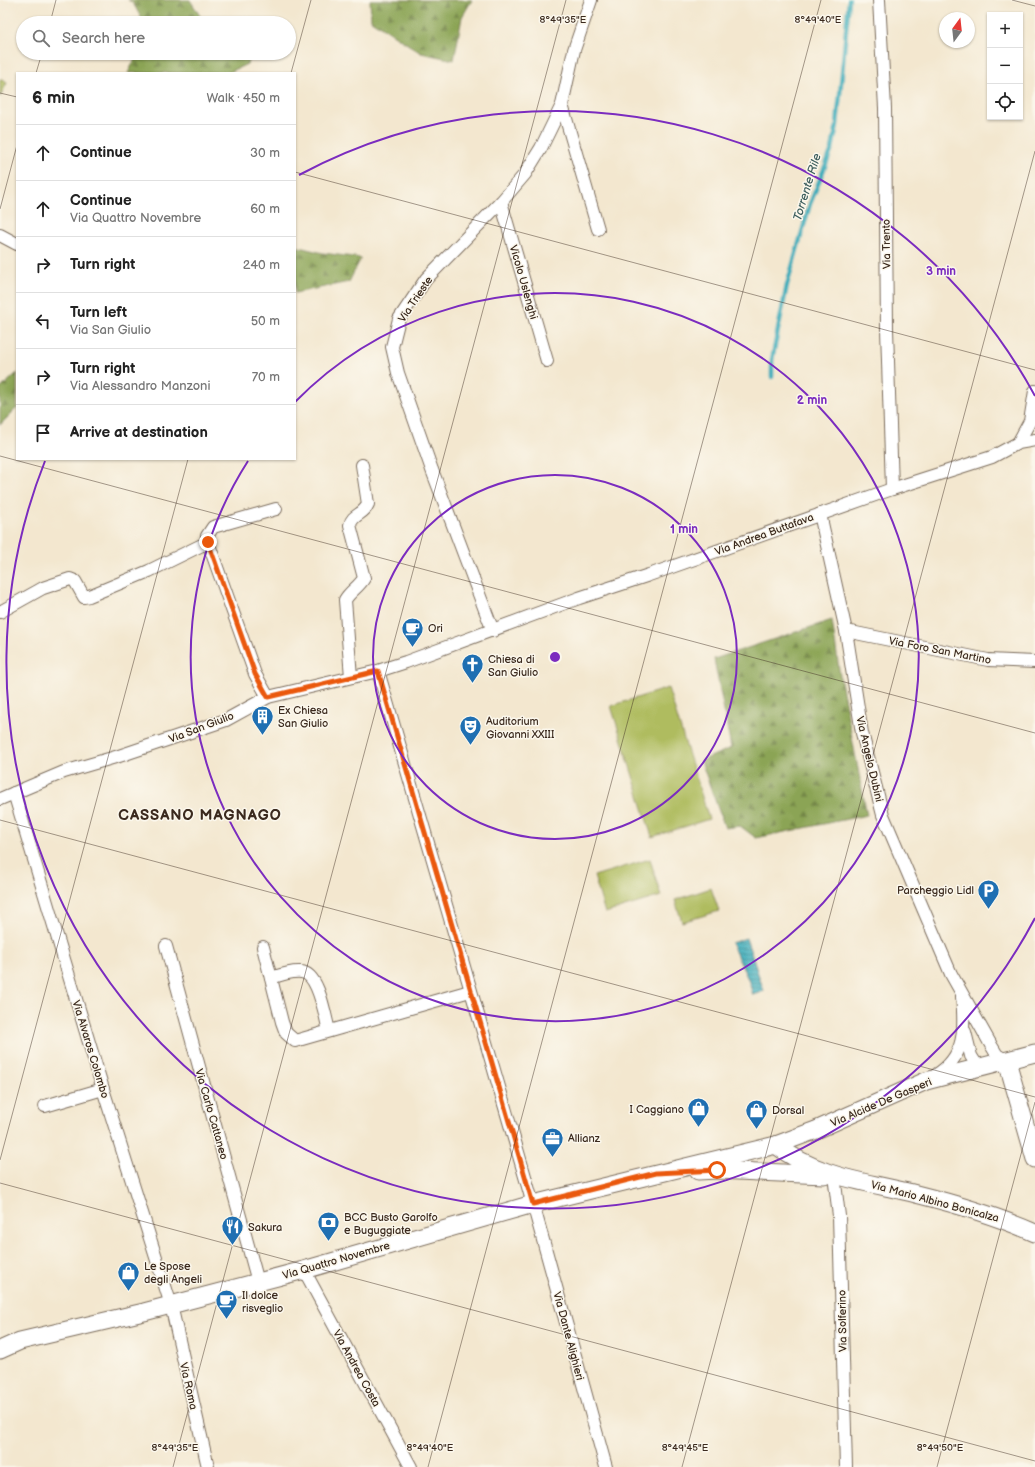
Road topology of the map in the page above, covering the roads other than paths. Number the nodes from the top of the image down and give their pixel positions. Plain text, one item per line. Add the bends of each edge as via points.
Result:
1 (591, 0) edge
2 (879, 0) edge
3 (562, 105) junction
4 (501, 202) junction
5 (598, 229) dead end
6 (0, 235) edge
7 (16, 243) edge
8 (547, 361) dead end
9 (1035, 391) edge
10 (1035, 440) edge
11 (1018, 443) junction
12 (362, 465) dead end
13 (892, 489) junction
14 (276, 509) dead end
15 (820, 514) junction
16 (208, 542) junction
17 (0, 612) edge
18 (493, 631) junction
19 (846, 631) junction
20 (1035, 662) edge
21 (378, 671) junction
22 (350, 677) junction
23 (268, 697) junction
24 (14, 793) junction
25 (0, 799) edge
26 (166, 946) dead end
27 (263, 947) dead end
28 (270, 978) junction
29 (470, 990) junction
30 (961, 991) junction
31 (964, 1027) junction
32 (329, 1031) junction
33 (1035, 1053) edge
34 (1007, 1061) junction
35 (978, 1067) junction
36 (926, 1081) junction
37 (103, 1089) junction
38 (45, 1106) dead end
39 (776, 1145) junction
40 (1035, 1159) edge
41 (656, 1173) junction
42 (834, 1175) junction
43 (533, 1204) junction
44 (1035, 1233) edge
45 (304, 1270) junction
46 (258, 1282) junction
47 (171, 1305) junction
48 (4, 1345) edge
49 (208, 1467) edge
50 (411, 1467) edge
51 (606, 1467) edge
52 (846, 1467) edge

1 - 3 street, Via Trieste via 574,50
2 - 13 street, Via Trento via 885,108 887,329
3 - 4 street, Via Trieste via 525,174
3 - 5 street
4 - 8 street, Vicolo Uslenghi
4 - 18 street, Via Trieste via 426,279 399,319 392,347 398,373 432,470
6 - 7 street
9 - 11 street via 1030,421
10 - 11 street, Via Andrea Buttafava
11 - 13 street, Via Andrea Buttafava via 992,457
12 - 22 street via 368,504 350,525 364,578 345,600
13 - 15 street, Via Andrea Buttafava
14 - 16 street via 213,527 207,536
15 - 18 street, Via Andrea Buttafava via 579,598
15 - 19 street, Via Angelo Dubini
16 - 17 street via 149,571 88,596 84,597 75,581 70,579 43,588
16 - 23 street via 253,667
18 - 21 street, Via San Giulio
19 - 20 street, Via Foro San Martino via 988,660
19 - 30 street, Via Angelo Dubini via 862,733 884,815 951,974
21 - 22 street, Via San Giulio
21 - 29 street, Via Dante Alighieri
22 - 23 street, Via San Giulio
23 - 24 street, Via San Giulio via 226,720 64,772
24 - 25 street, Via San Giulio
24 - 37 street, Via Alvaros Colombo
26 - 46 street, Via Carlo Cattaneo
27 - 28 street
28 - 32 street via 291,972 310,975 315,982
28 - 32 street via 286,1033 295,1041
29 - 32 street
29 - 43 street, Via Dante Alighieri
30 - 31 street, Via Angelo Dubini
30 - 34 street, Via Angelo Dubini via 997,1055
31 - 35 street, Via Angelo Dubini via 969,1051
31 - 36 street, Via Angelo Dubini via 954,1060 946,1069
33 - 34 main road, Via Alcide De Gasperi
34 - 35 main road, Via Alcide De Gasperi
34 - 40 main road
35 - 36 main road, Via Alcide De Gasperi
36 - 39 main road, Via Alcide De Gasperi
37 - 38 street
37 - 47 street, Via Alvaros Colombo
39 - 41 main road, Via Quattro Novembre
39 - 42 main road, Via Mario Albino Bonicalza via 790,1156
41 - 42 main road, Via Mario Albino Bonicalza via 717,1170
41 - 43 main road, Via Quattro Novembre
42 - 44 main road, Via Mario Albino Bonicalza via 954,1205
42 - 52 street, Via Solferino via 839,1216
43 - 45 main road, Via Quattro Novembre
43 - 51 street, Via Dante Alighieri
45 - 46 main road, Via Quattro Novembre
45 - 50 street, Via Andrea Costa
46 - 47 main road, Via Quattro Novembre
47 - 48 main road, Via Quattro Novembre
47 - 49 street, Via Roma

